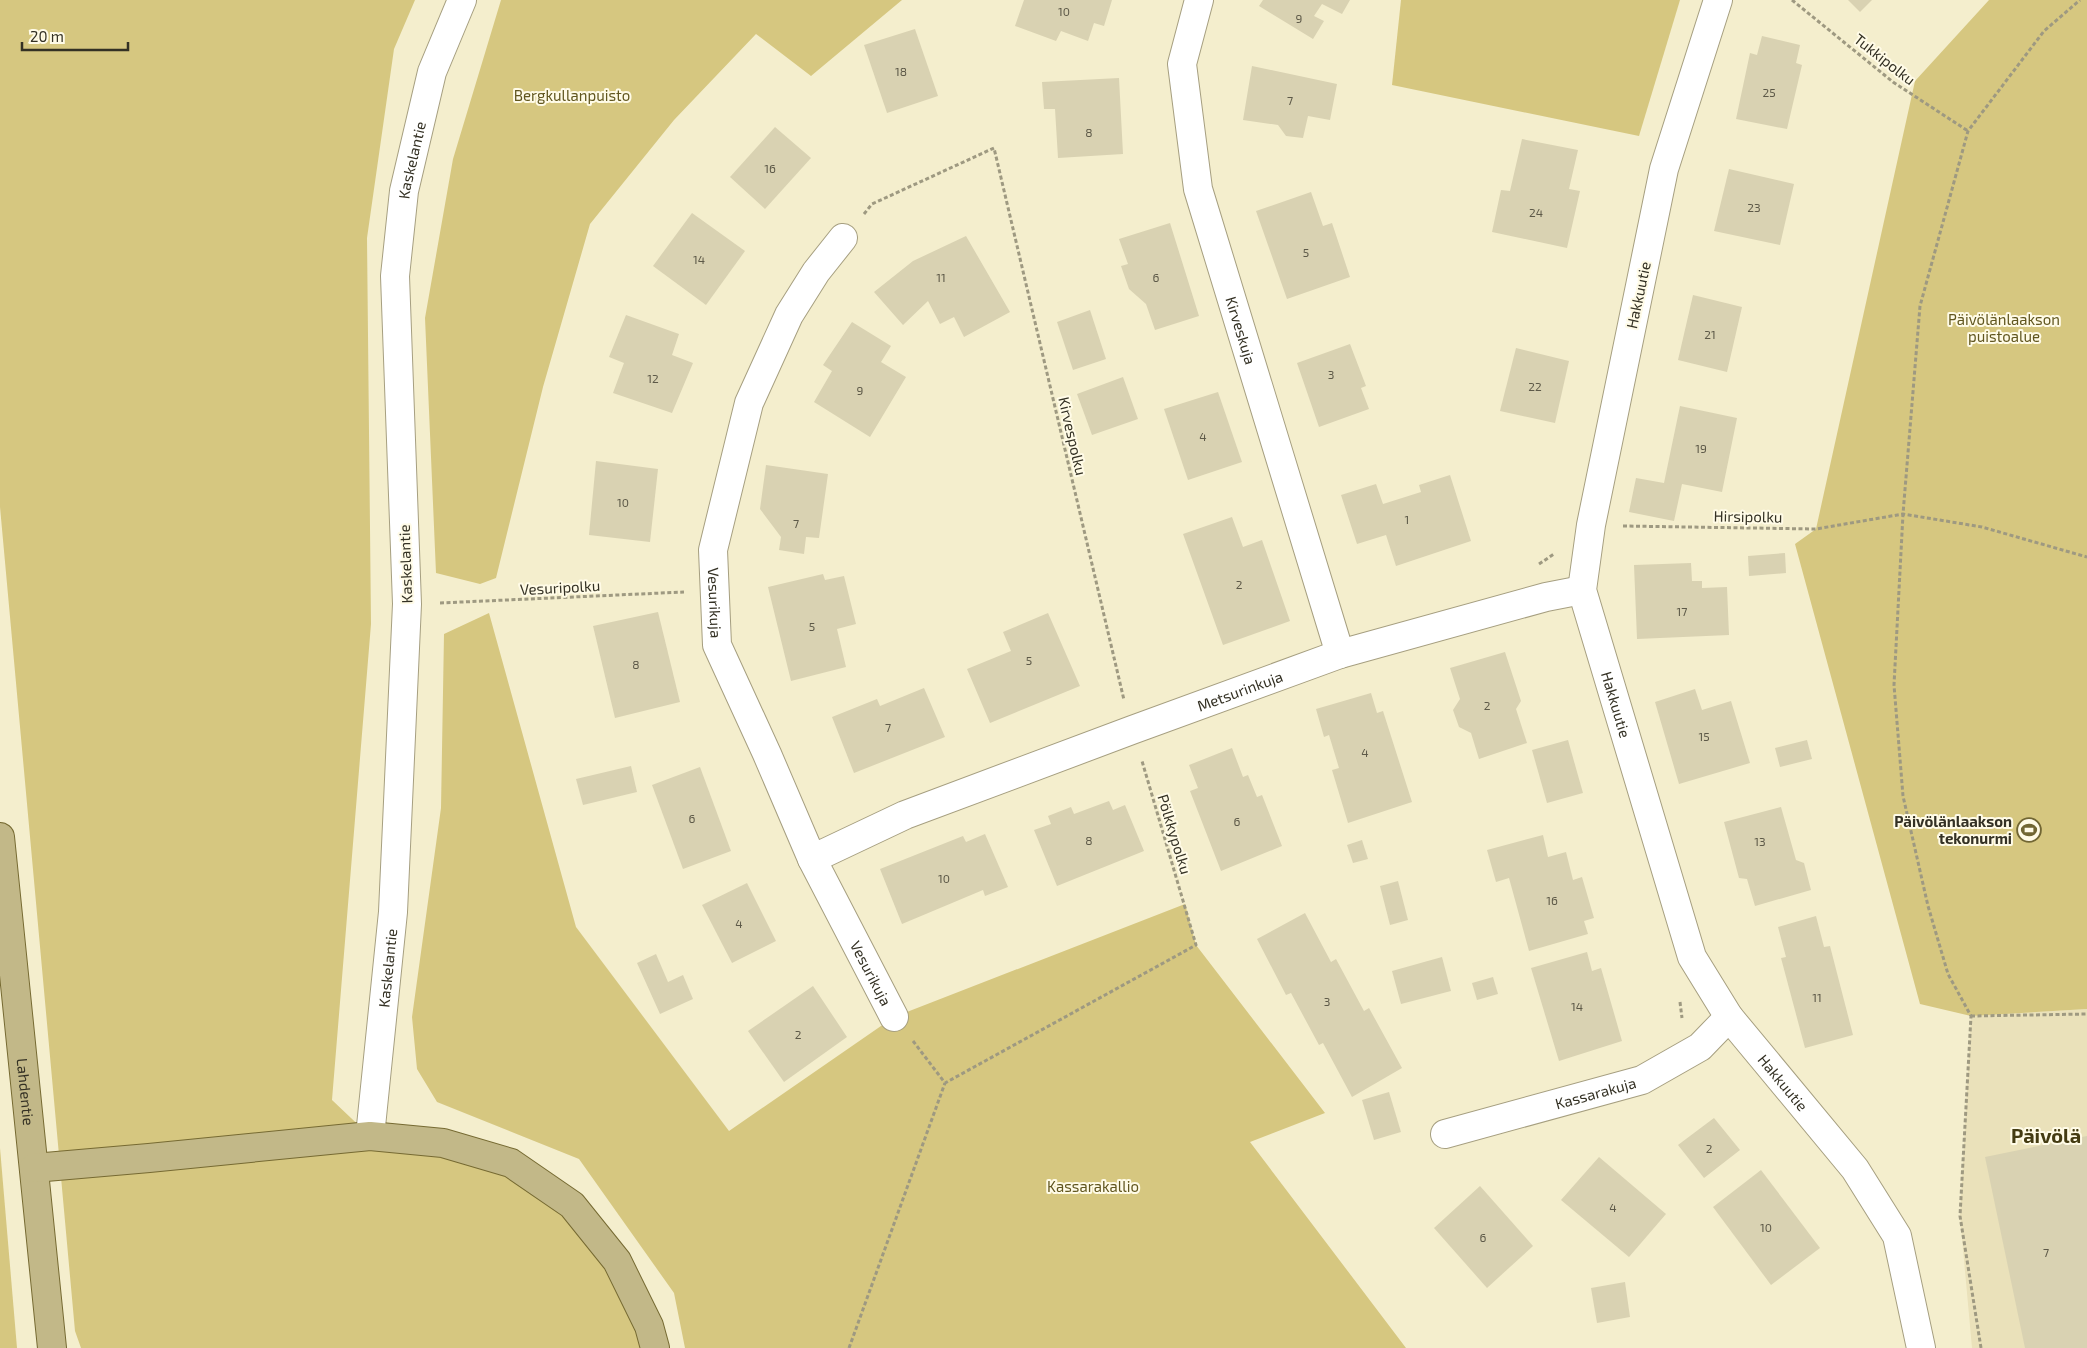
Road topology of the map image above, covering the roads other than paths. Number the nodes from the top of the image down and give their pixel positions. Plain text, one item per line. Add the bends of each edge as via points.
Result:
1 (462, 0) edge
2 (1198, 0) edge
3 (1718, 0) edge
4 (843, 238) road end
5 (1582, 590) junction
6 (1340, 654) junction
7 (0, 837) edge
8 (812, 859) junction
9 (894, 1017) road end
10 (1729, 1017) junction
11 (1445, 1134) dead end
12 (370, 1136) junction
13 (34, 1168) junction
14 (52, 1348) edge
15 (655, 1348) edge
16 (1922, 1348) edge

1 - 12 street, Kaskelantie via 432,72 404,191 395,276 407,604 393,912
2 - 6 street, Kirveskuja via 1182,64 1198,189
3 - 5 street, Hakkuutie via 1664,169 1591,525
4 - 8 street, Vesurikuja via 816,272 789,315 749,403 713,550 717,645
5 - 6 street, Metsurinkuja
5 - 10 street, Hakkuutie via 1692,957
6 - 8 street, Metsurinkuja via 905,815
7 - 13 main road, Lahdentie
8 - 9 street, Vesurikuja
10 - 11 street, Kassarakuja via 1700,1047 1642,1080
10 - 16 street, Hakkuutie via 1855,1169 1897,1236
12 - 13 main road
12 - 15 main road via 443,1143 511,1163 572,1205 617,1261 649,1326
13 - 14 main road, Lahdentie

